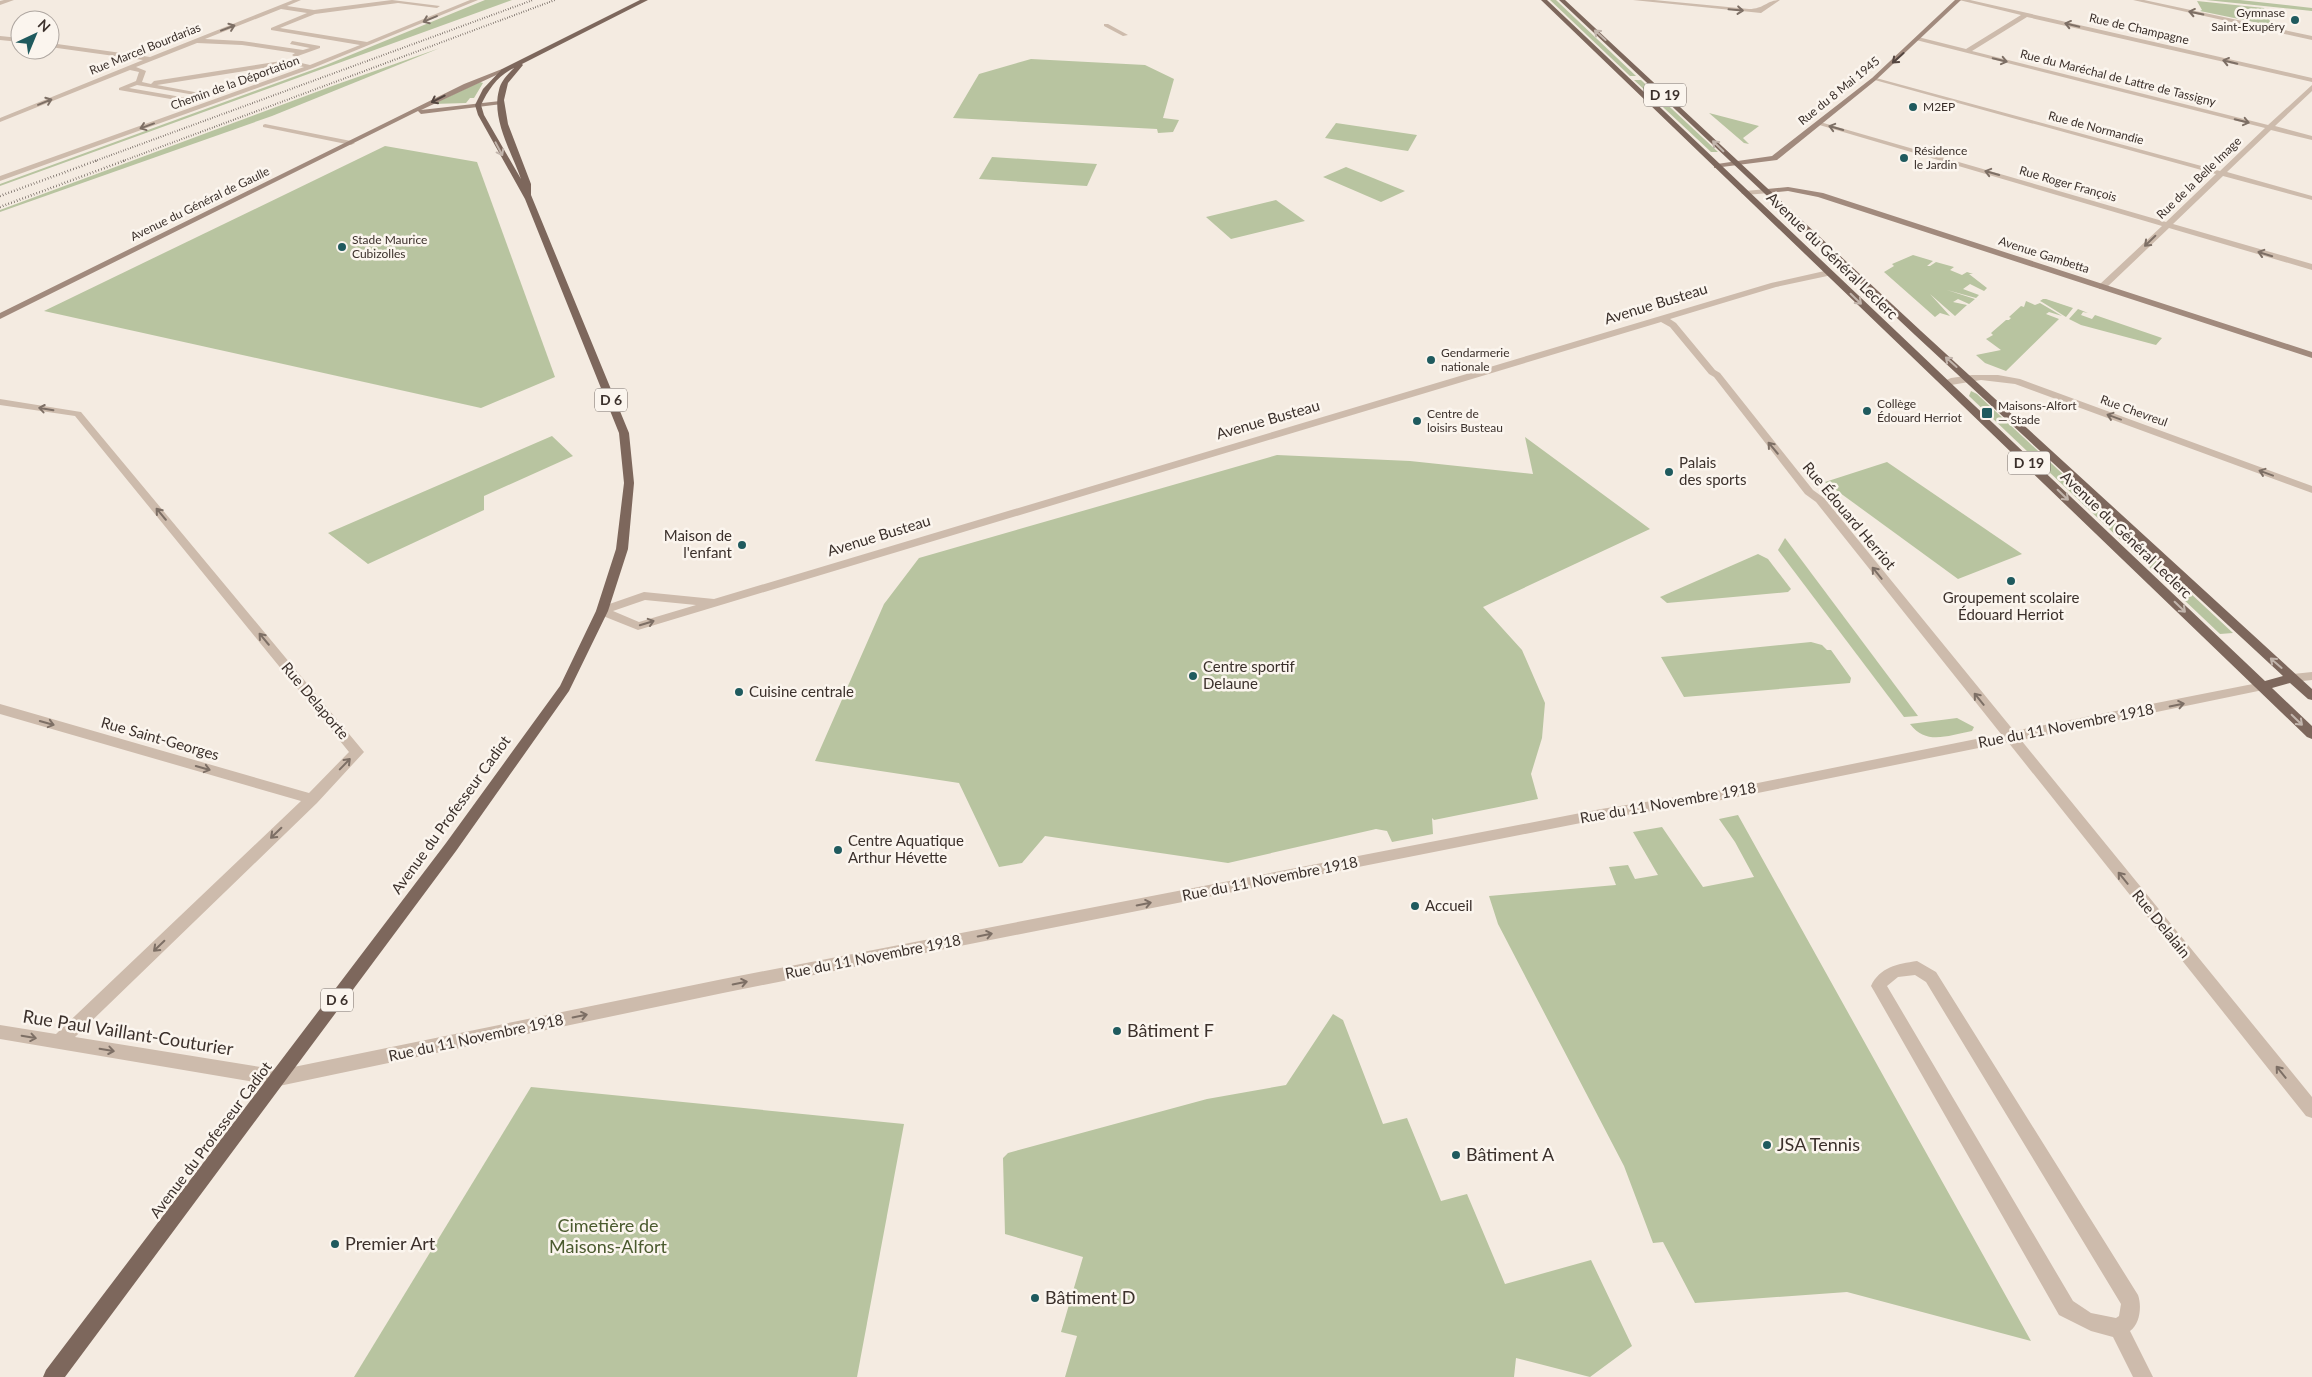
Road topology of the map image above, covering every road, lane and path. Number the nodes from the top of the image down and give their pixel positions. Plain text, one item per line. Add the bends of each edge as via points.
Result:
1 (11, 0) edge
2 (344, 0) edge
3 (393, 0) edge
4 (475, 0) edge
5 (645, 0) edge
6 (1544, 0) edge
7 (1562, 0) edge
8 (1636, 0) edge
9 (1777, 0) edge
10 (1960, 0) edge
11 (2136, 0) edge
12 (296, 1) edge
13 (398, 1) edge
14 (0, 3) edge
15 (280, 4) edge
16 (437, 6) dead end
17 (314, 12) junction
18 (2026, 15) junction
19 (1106, 25) dead end
20 (1124, 34) dead end
21 (256, 38) dead end
22 (2312, 38) edge
23 (196, 40) junction
24 (1918, 40) junction
25 (369, 44) junction
26 (60, 46) edge
27 (303, 52) junction
28 (1966, 52) junction
29 (527, 58) junction
30 (150, 59) junction
31 (288, 62) junction
32 (311, 67) junction
33 (130, 68) junction
34 (504, 70) junction
35 (1874, 79) junction
36 (2312, 80) edge
37 (138, 84) junction
38 (2312, 87) edge
39 (502, 89) joint
40 (202, 94) junction
41 (224, 99) junction
42 (500, 104) junction
43 (478, 106) junction
44 (410, 114) junction
45 (0, 120) edge
46 (1818, 123) junction
47 (265, 126) dead end
48 (2268, 127) junction
49 (2312, 138) edge
50 (351, 143) junction
51 (1738, 164) junction
52 (1717, 166) junction
53 (2222, 173) junction
54 (0, 179) edge
55 (1767, 191) junction
56 (1745, 193) junction
57 (2312, 198) edge
58 (529, 199) junction
59 (2168, 224) junction
60 (2312, 267) edge
61 (1829, 273) junction
62 (1857, 276) junction
63 (2102, 287) junction
64 (0, 316) edge
65 (1664, 319) junction
66 (2312, 355) edge
67 (1967, 376) junction
68 (1945, 383) junction
69 (0, 402) edge
70 (2312, 490) edge
71 (716, 602) junction
72 (602, 611) junction
73 (2312, 676) edge
74 (2293, 678) junction
75 (2263, 686) junction
76 (2312, 696) edge
77 (0, 709) edge
78 (2312, 734) edge
79 (2009, 738) junction
80 (312, 799) junction
81 (0, 1032) edge
82 (59, 1042) junction
83 (279, 1078) junction
84 (2312, 1110) edge
85 (2119, 1328) junction
86 (2141, 1372) edge
87 (54, 1377) edge

1 - 14 street
2 - 17 street
3 - 13 street
4 -> 25 street, Chemin de la Déportation
5 - 29 main road, Avenue du Général de Gaulle / D 6
6 - 52 main road, Avenue du Général Leclerc / D 19
51 -> 7 main road, Avenue du Général Leclerc / D 19
8 -> 9 street via 1749,11 1761,10
10 - 18 street, Rue de Champagne
10 - 24 street, Rue du 8 Mai 1945
22 -> 11 street
12 - 15 street, Rue Marcel Bourdarias
13 - 16 street
13 - 17 street
15 - 17 street
23 -> 15 street, Rue Marcel Bourdarias
17 - 25 street via 273,29
18 - 28 street
36 -> 18 street, Rue de Champagne
19 - 20 street
21 - 27 street via 318,47
23 - 27 street
23 - 30 street, Rue Marcel Bourdarias
24 - 28 street, Rue du Maréchal de Lattre de Tassigny
24 -> 35 street, Rue du 8 Mai 1945
25 - 32 street, Chemin de la Déportation
26 - 30 street
27 - 31 street
28 -> 48 street, Rue du Maréchal de Lattre de Tassigny
29 - 34 main road, Avenue du Général de Gaulle / D 6
29 - 39 main road, Avenue du Général de Gaulle / D 6 via 509,76
30 - 33 street, Rue Marcel Bourdarias
31 - 32 street
31 - 37 street
32 - 41 street, Chemin de la Déportation
33 - 37 street via 143,71
45 -> 33 street, Rue Marcel Bourdarias
34 - 43 main road, Avenue du Général de Gaulle / D 6 via 485,90
34 -> 44 street, Avenue du Général de Gaulle via 466,85
35 - 46 street, Rue du 8 Mai 1945
35 - 53 street, Rue de Normandie
37 - 40 street
37 - 40 street via 121,89 188,100
38 - 48 street, Rue de la Belle Image
39 - 42 main road, Avenue du Professeur Cadiot / D 6
40 - 41 street
41 -> 54 street, Chemin de la Déportation
42 - 43 street, Avenue du Général de Gaulle
42 - 58 main road, Avenue du Professeur Cadiot / D 6
43 - 44 street, Avenue du Général de Gaulle
43 -> 58 main road, Avenue du Professeur Cadiot / D 6
44 - 50 street, Avenue du Général de Gaulle
46 - 51 street, Rue du 8 Mai 1945 via 1774,158
59 -> 46 street, Rue Roger François
47 - 50 street
48 - 49 street, Rue du Maréchal de Lattre de Tassigny
48 - 53 street, Rue de la Belle Image
50 - 64 street, Avenue du Général de Gaulle
51 - 52 street, Rue du 8 Mai 1945
51 - 55 main road, Avenue du Général Leclerc / D 19
52 - 56 main road, Avenue du Général Leclerc / D 19
53 - 57 street, Rue de Normandie
53 - 59 street, Rue de la Belle Image
55 - 56 street, Avenue du Général Leclerc
55 - 62 main road, Avenue du Général Leclerc / D 19
55 - 63 street, Avenue Gambetta via 1798,190 1820,195
56 - 61 main road, Avenue du Général Leclerc / D 19
58 - 72 main road, Avenue du Professeur Cadiot / D 6 via 624,432 630,483 622,549
60 -> 59 street, Rue Roger François
59 -> 63 street, Rue de la Belle Image
61 - 62 main road
61 - 65 street, Avenue Busteau via 1774,285
61 -> 68 main road, Avenue du Général Leclerc / D 19
67 -> 62 main road, Avenue du Général Leclerc / D 19
63 - 66 street, Avenue Gambetta
65 - 71 street, Avenue Busteau
79 -> 65 street, Rue Édouard Herriot via 1820,500 1809,492 1717,376 1673,325
67 - 68 street, Rue Chevreul
70 -> 67 street, Rue Chevreul via 2017,380
74 -> 67 main road, Avenue du Général Leclerc / D 19
68 -> 75 main road, Avenue du Général Leclerc / D 19
80 -> 69 street, Rue Delaporte via 357,752 78,414
71 - 72 street, Avenue Busteau via 644,596
72 -> 71 street, Avenue Busteau via 638,626
72 - 83 main road, Avenue du Professeur Cadiot / D 6 via 565,688
73 - 74 street
74 - 75 main road
74 - 76 main road, Avenue du Général Leclerc / D 19
75 -> 78 main road, Avenue du Général Leclerc / D 19
79 -> 75 street, Rue du 11 Novembre 1918
77 -> 80 street, Rue Saint-Georges
83 -> 79 street, Rue du 11 Novembre 1918 via 723,986
84 -> 79 street, Rue Delalain
80 -> 82 street, Rue Delaporte
81 -> 82 street, Rue Paul Vaillant-Couturier
82 -> 83 street, Rue Paul Vaillant-Couturier
83 - 87 main road, Avenue du Professeur Cadiot / D 6
85 - 85 street via 2128,1321 2131,1302 1931,977 1917,968 1893,971 1884,976 1879,986 2066,1308 2080,1319 2098,1326
85 - 86 street

